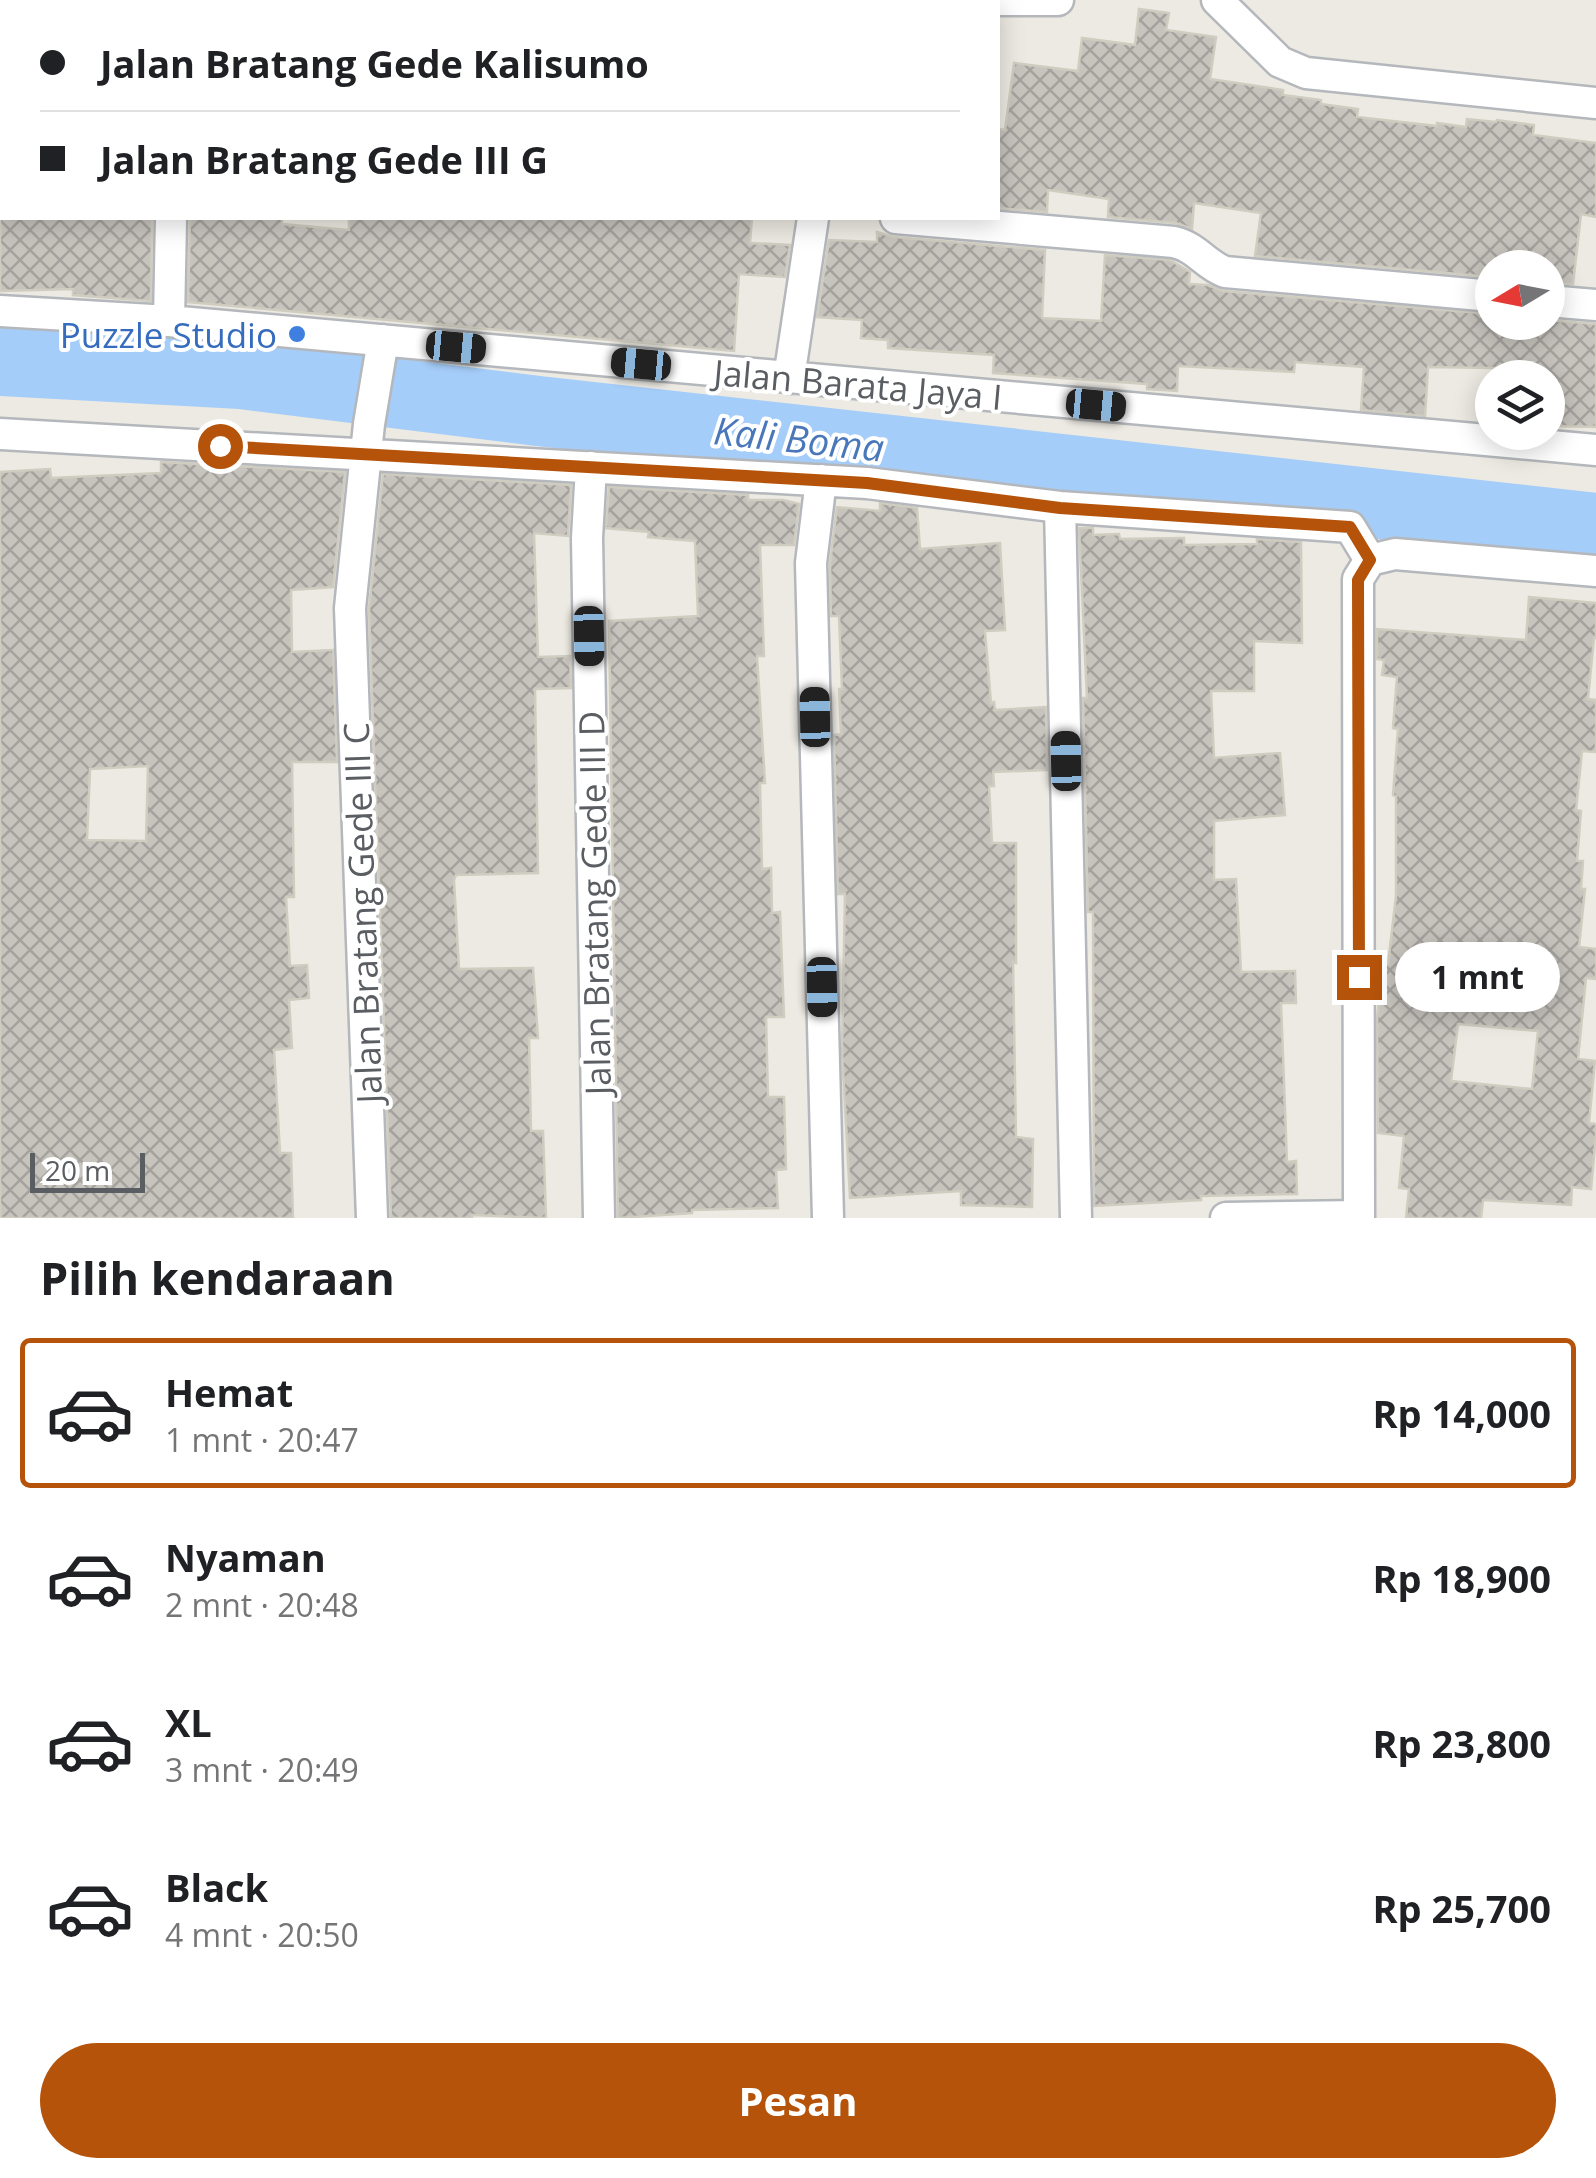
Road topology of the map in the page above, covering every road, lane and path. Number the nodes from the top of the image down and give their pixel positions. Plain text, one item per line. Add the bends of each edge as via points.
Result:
1 (937, 0) edge
2 (990, 0) edge
3 (1058, 0) edge
4 (1218, 0) edge
5 (1596, 102) edge
6 (171, 220) edge
7 (813, 220) edge
8 (919, 220) edge
9 (1475, 294) edge
10 (1565, 302) edge
11 (1596, 305) edge
12 (0, 311) edge
13 (169, 321) junction
14 (383, 340) junction
15 (789, 378) junction
16 (0, 434) edge
17 (1596, 450) edge
18 (367, 454) junction
19 (592, 467) junction
20 (821, 480) junction
21 (1060, 508) junction
22 (1370, 560) junction
23 (1596, 571) edge
24 (1359, 1217) edge
25 (372, 1218) edge
26 (600, 1218) edge
27 (828, 1218) edge
28 (1076, 1218) edge
29 (1226, 1218) edge

1 - 2 street
2 - 3 street
4 - 5 street via 1280,62 1306,72
6 - 13 street
7 - 15 street
8 - 9 street via 1174,242 1225,272
10 - 11 street
12 - 13 street, Jalan Barata Jaya I
13 - 14 street, Jalan Barata Jaya I
14 - 15 street, Jalan Barata Jaya I
14 - 18 street, Jalan Bratang Gede III C
15 - 17 street, Jalan Barata Jaya I
16 - 18 street
18 - 19 street
18 - 25 street, Jalan Bratang Gede III C via 350,608
19 - 20 street
19 - 26 street, Jalan Bratang Gede III D via 587,538
20 - 21 street
20 - 27 street via 812,563
21 - 22 street via 1350,527
21 - 28 street
22 - 23 street via 1395,554
22 - 24 street via 1358,580
24 - 29 street

